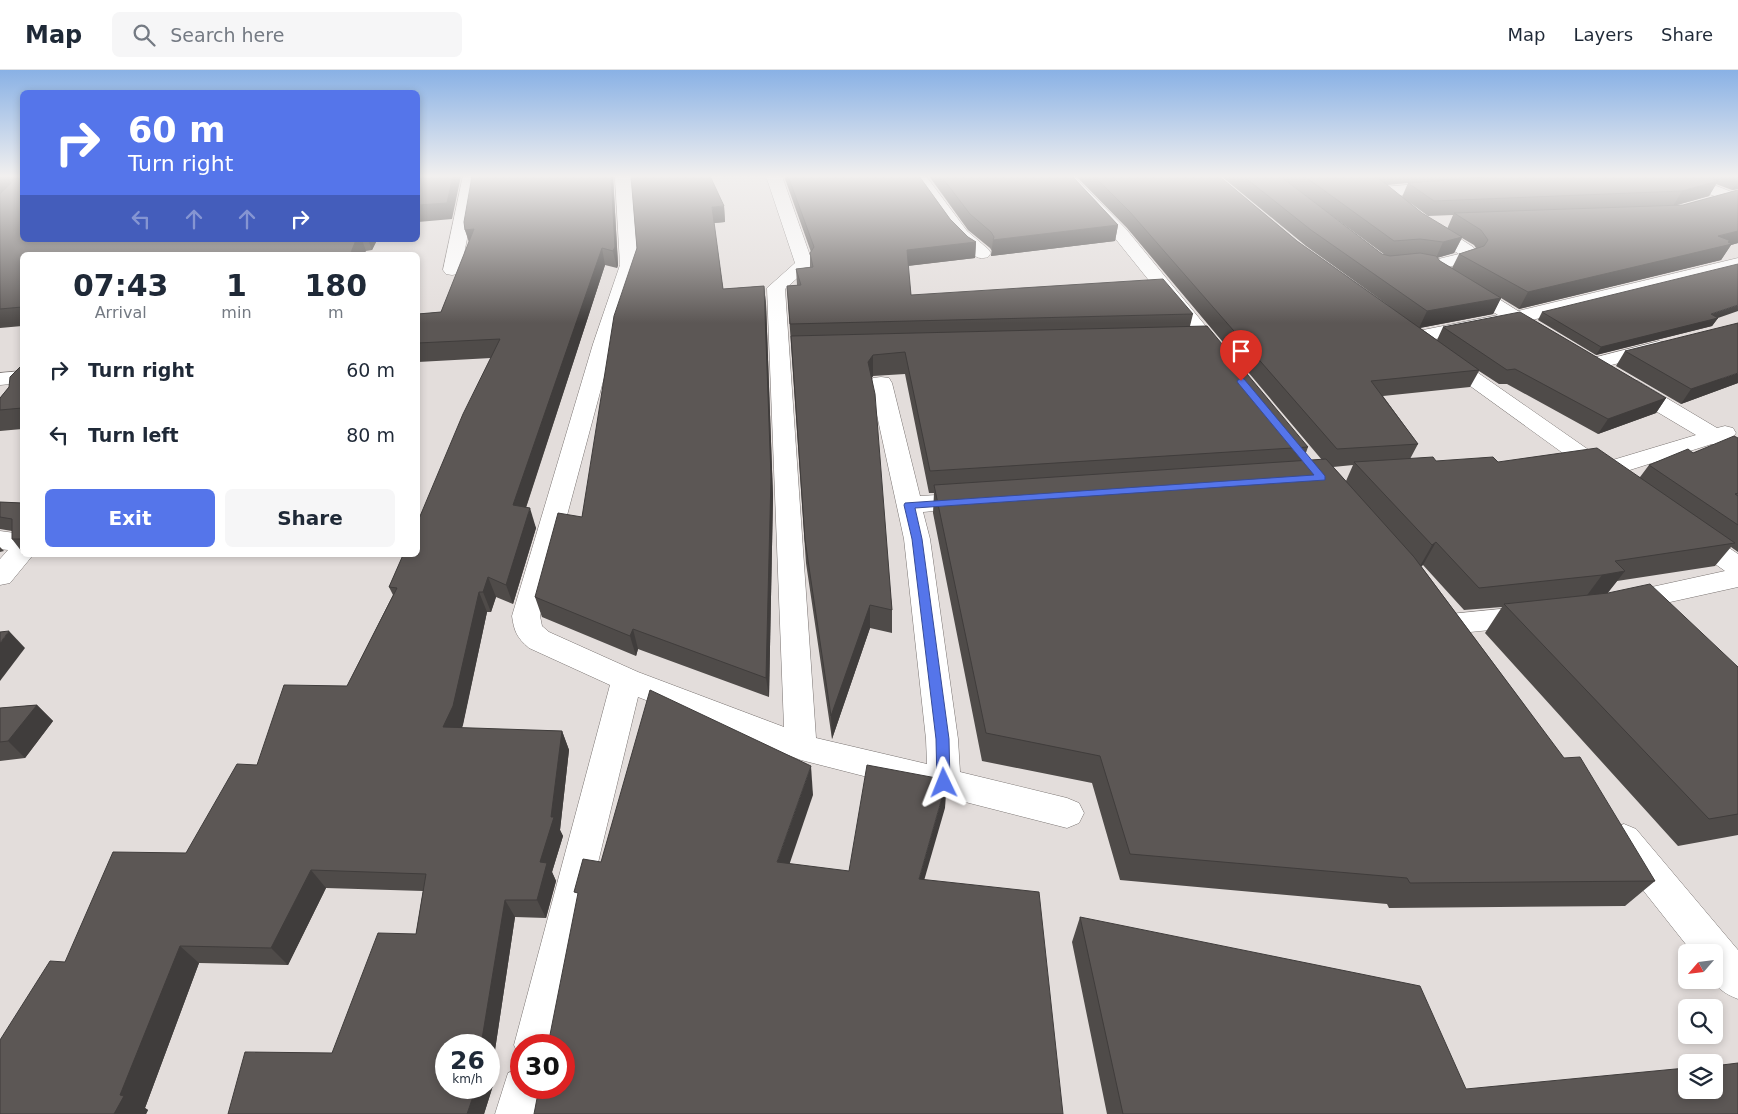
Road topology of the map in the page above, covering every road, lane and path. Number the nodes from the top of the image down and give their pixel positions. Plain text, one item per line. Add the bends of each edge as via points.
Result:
1 (461, 225) edge
2 (626, 225) edge
3 (791, 225) edge
4 (954, 225) edge
5 (1112, 225) edge
6 (1428, 225) edge
7 (982, 253) dead end
8 (1738, 263) edge
9 (452, 270) dead end
10 (1514, 318) junction
11 (1553, 341) edge
12 (1674, 343) edge
13 (1237, 376) edge
14 (20, 377) edge
15 (0, 379) edge
16 (881, 383) dead end
17 (1738, 429) edge
18 (1714, 436) junction
19 (1738, 450) edge
20 (1547, 462) edge
21 (1594, 465) junction
22 (1626, 488) edge
23 (992, 500) edge
24 (909, 505) junction
25 (1674, 522) edge
26 (0, 540) edge
27 (20, 544) edge
28 (20, 553) edge
29 (1738, 567) edge
30 (0, 576) edge
31 (1738, 578) edge
32 (1604, 606) edge
33 (1556, 613) edge
34 (1469, 647) edge
35 (627, 680) junction
36 (801, 747) junction
37 (944, 783) junction
38 (1067, 813) dead end
39 (1606, 818) edge
40 (1738, 980) edge
41 (537, 1034) edge
42 (520, 1099) edge
43 (516, 1114) edge

1 - 9 street
2 - 35 street via 629,265 603,344 526,616 528,631 539,640
3 - 36 street via 804,264 776,288 789,349
4 - 7 street
5 - 13 street via 1197,339
6 - 10 street via 1470,256 1429,263
8 - 10 street
10 - 11 street
10 - 21 street via 1408,332
12 - 18 street via 1585,359
14 - 15 street
16 - 24 street
17 - 18 street
18 - 19 street
18 - 21 street
20 - 21 street
21 - 22 street
23 - 24 street
24 - 37 street via 917,539 942,739
25 - 29 street
26 - 27 street
28 - 30 street
31 - 32 street
33 - 34 street via 1443,616
35 - 36 street
35 - 41 street
36 - 37 street
37 - 38 street
39 - 40 street
42 - 43 street

